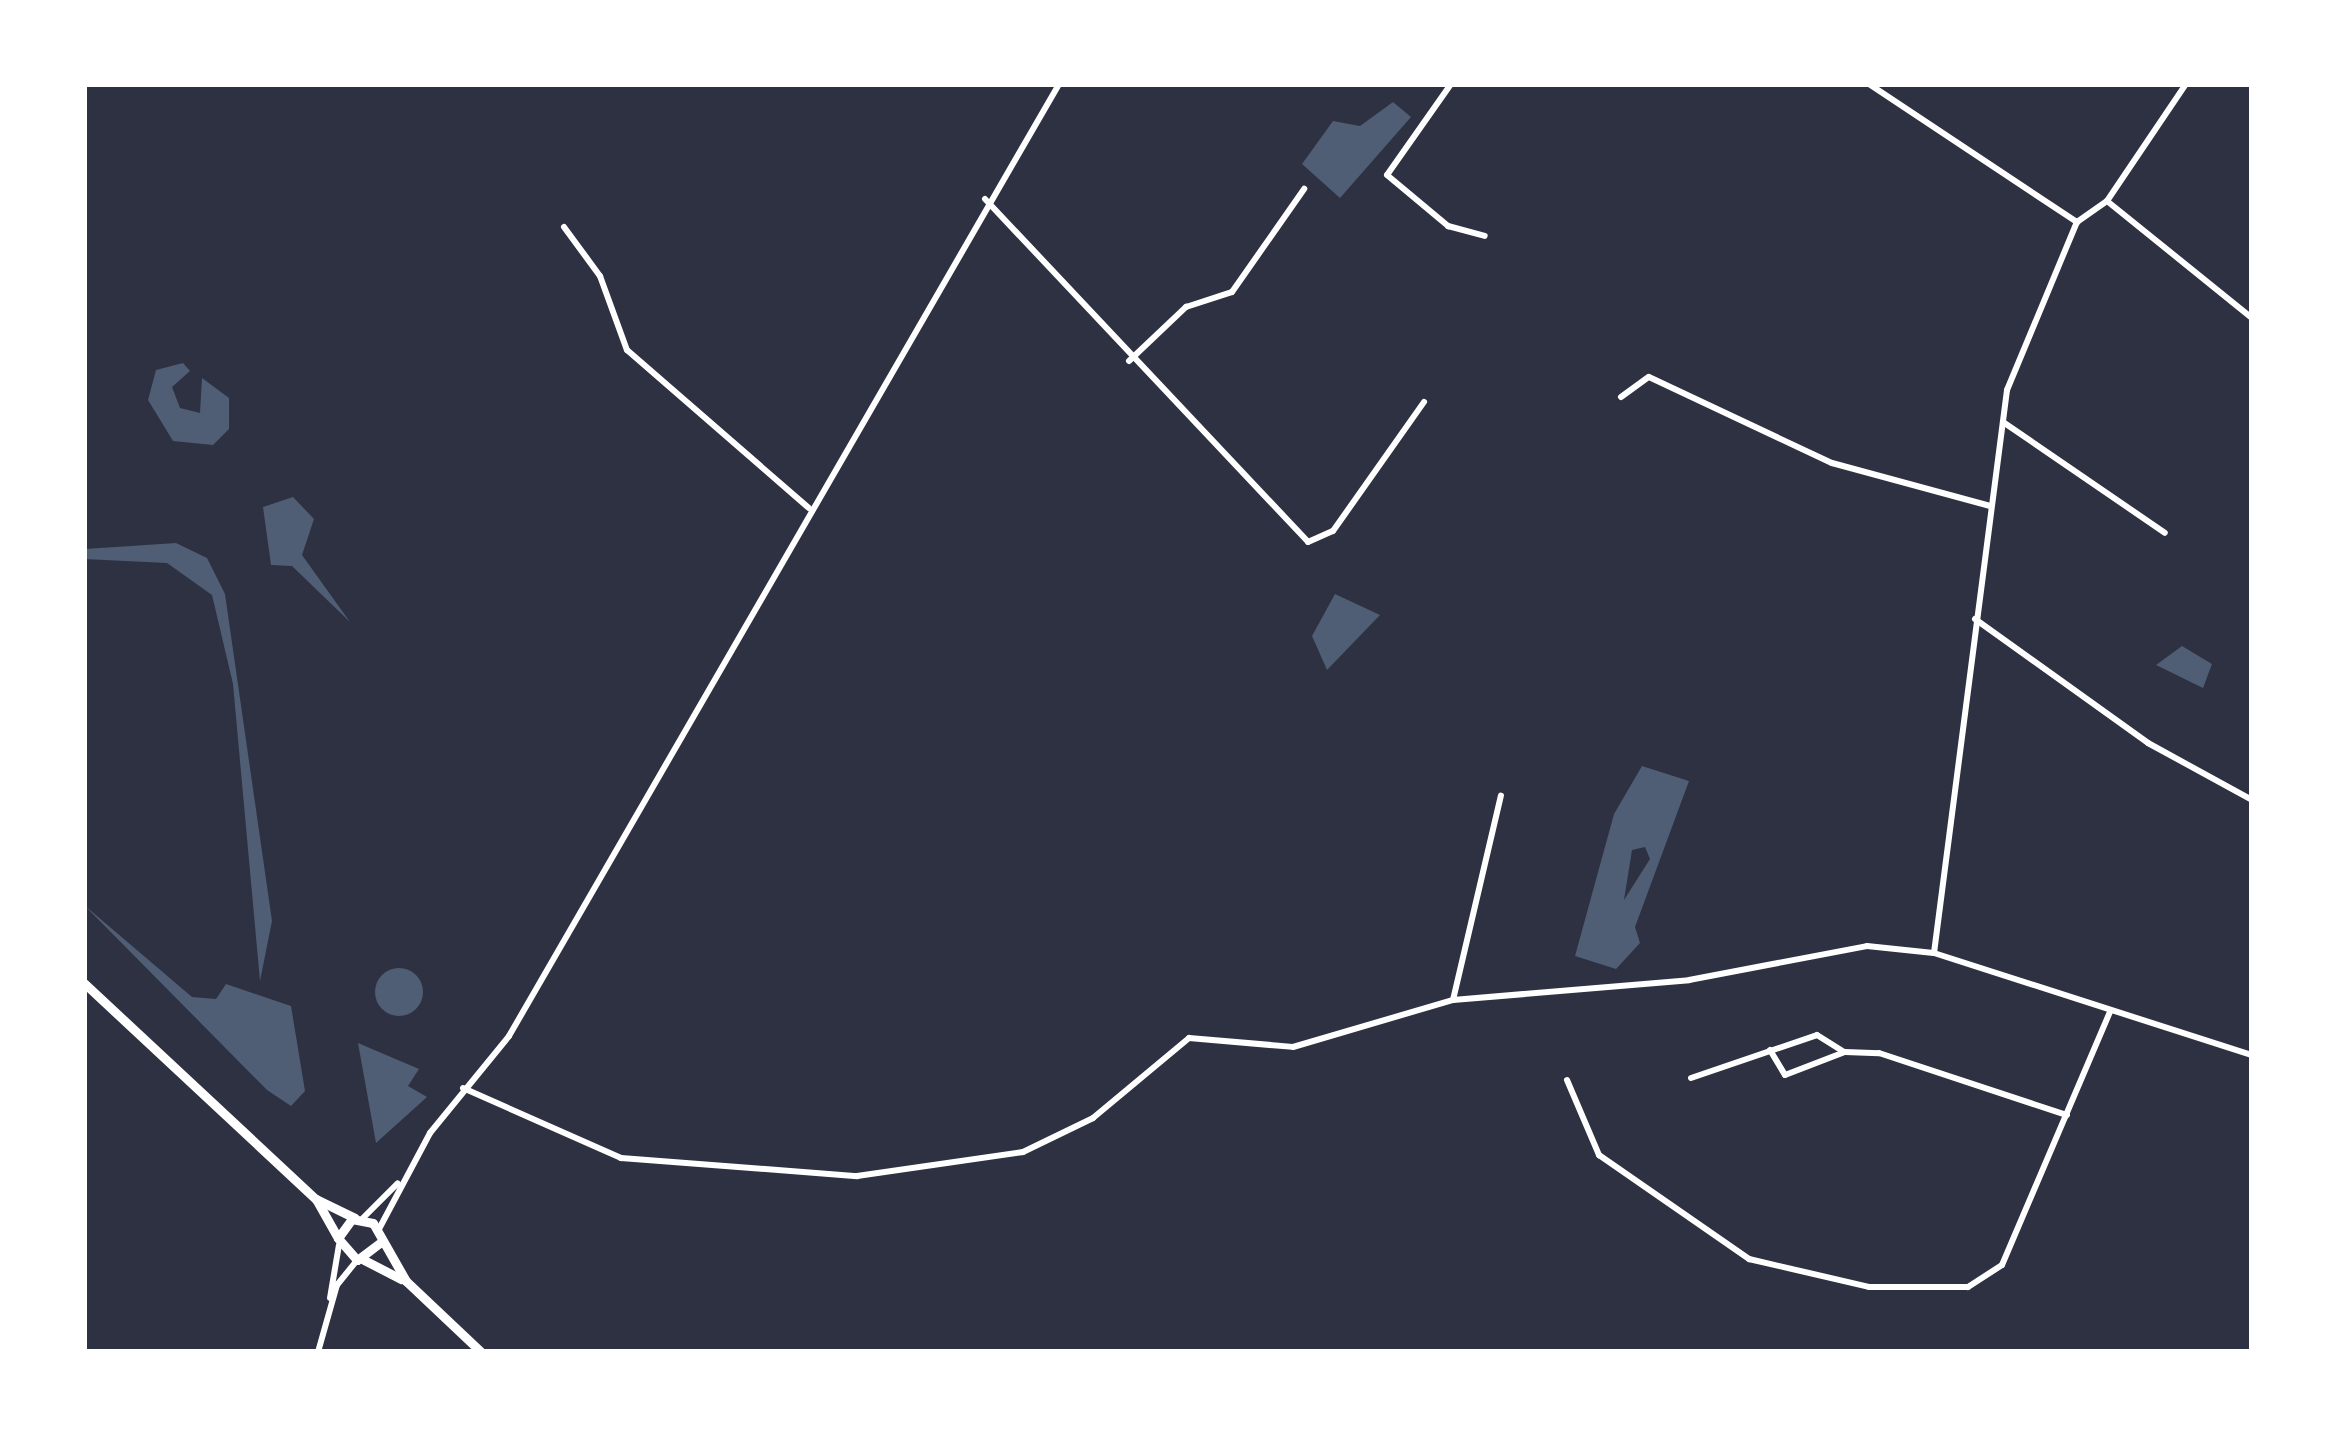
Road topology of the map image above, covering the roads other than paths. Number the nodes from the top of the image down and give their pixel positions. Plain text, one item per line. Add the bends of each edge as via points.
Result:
1 (1059, 84) edge
2 (1450, 84) edge
3 (1869, 84) edge
4 (2186, 84) edge
5 (1304, 189) dead end
6 (986, 199) junction
7 (2107, 200) junction
8 (2077, 222) junction
9 (564, 227) dead end
10 (1485, 236) dead end
11 (2252, 318) edge
12 (1129, 361) junction
13 (1622, 397) dead end
14 (1424, 402) dead end
15 (2002, 421) junction
16 (1990, 506) junction
17 (809, 508) junction
18 (2165, 533) dead end
19 (1975, 619) junction
20 (1502, 796) dead end
21 (2252, 800) edge
22 (1934, 953) junction
23 (84, 983) edge
24 (1453, 1000) junction
25 (2110, 1010) junction
26 (1770, 1050) junction
27 (1845, 1052) junction
28 (2252, 1055) edge
29 (1691, 1078) dead end
30 (1567, 1080) dead end
31 (463, 1088) junction
32 (2067, 1115) junction
33 (400, 1181) junction
34 (316, 1198) junction
35 (359, 1218) junction
36 (380, 1236) junction
37 (338, 1241) junction
38 (361, 1260) junction
39 (406, 1281) junction
40 (330, 1307) junction
41 (318, 1352) edge
42 (481, 1352) edge

1 - 6 street
2 - 10 street via 1387,175 1448,226
3 - 8 street
4 - 7 street
5 - 12 street via 1232,292 1186,308
6 - 12 street
6 - 17 street
7 - 8 street
7 - 11 street
8 - 15 street via 2022,335
9 - 17 street via 601,276 627,350
12 - 14 street via 1308,542 1334,531
13 - 16 street via 1632,379 1649,377 1832,463
15 - 16 street
15 - 18 street
16 - 19 street
17 - 31 street via 509,1036
19 - 21 street via 2148,743
19 - 22 street
20 - 24 street
22 - 24 street via 1829,948 1689,980
22 - 25 street
23 - 34 main road
24 - 31 street via 1294,1047 1189,1038 1093,1118 1023,1152 856,1176 621,1158
25 - 28 street
25 - 32 street
26 - 27 street via 1817,1035
26 - 27 street via 1785,1076
26 - 29 street
27 - 32 street via 1913,1060
30 - 32 street via 1599,1155 1730,1248 1868,1287 1968,1287 1996,1274
31 - 33 street
33 - 35 street
33 - 36 street
34 - 35 main road
34 - 37 main road
35 - 36 main road
35 - 37 main road
36 - 38 main road
36 - 39 main road
37 - 38 main road
37 - 40 street
38 - 39 main road
38 - 40 street
39 - 42 main road
40 - 41 street

